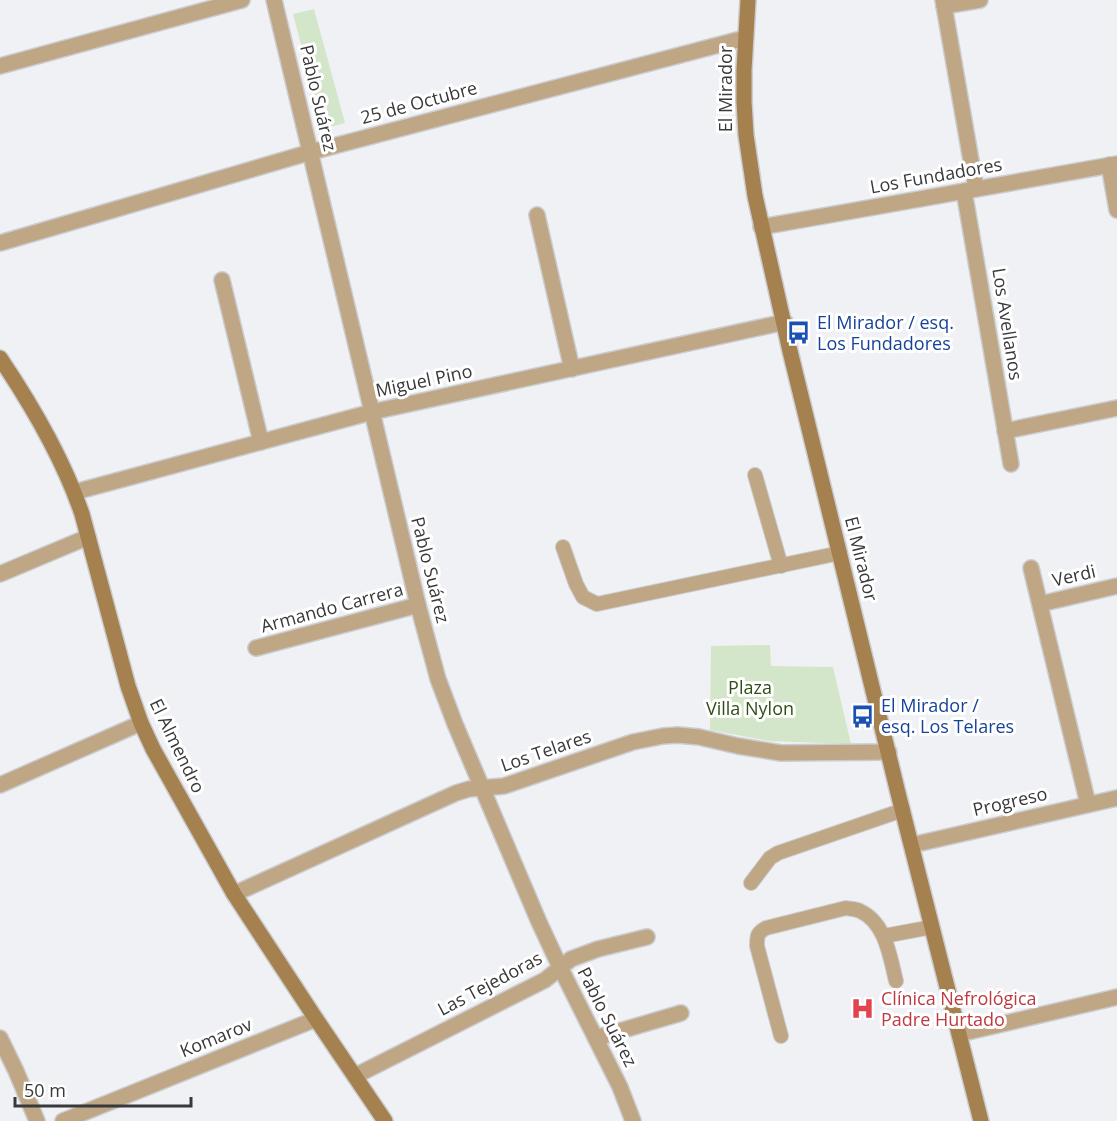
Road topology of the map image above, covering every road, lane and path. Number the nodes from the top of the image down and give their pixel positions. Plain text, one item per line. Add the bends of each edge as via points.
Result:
1 (242, 0) edge
2 (274, 0) edge
3 (748, 0) edge
4 (980, 0) edge
5 (944, 3) edge
6 (746, 38) junction
7 (0, 66) edge
8 (311, 152) junction
9 (1113, 164) edge
10 (970, 190) junction
11 (1117, 210) edge
12 (537, 214) dead end
13 (761, 227) junction
14 (0, 243) edge
15 (222, 280) dead end
16 (784, 322) junction
17 (0, 358) edge
18 (572, 369) junction
19 (1117, 408) edge
20 (372, 412) junction
21 (1005, 431) junction
22 (261, 442) junction
23 (1011, 464) dead end
24 (755, 475) dead end
25 (75, 492) junction
26 (88, 537) junction
27 (563, 547) dead end
28 (840, 553) junction
29 (781, 566) junction
30 (1031, 568) dead end
31 (0, 574) edge
32 (1117, 586) edge
33 (1040, 604) junction
34 (418, 605) junction
35 (256, 648) dead end
36 (141, 723) junction
37 (889, 752) junction
38 (0, 785) edge
39 (482, 788) junction
40 (1117, 798) edge
41 (1088, 804) junction
42 (903, 810) junction
43 (912, 845) junction
44 (751, 883) dead end
45 (234, 894) junction
46 (932, 927) junction
47 (884, 936) junction
48 (647, 937) dead end
49 (560, 968) junction
50 (896, 981) dead end
51 (1117, 997) edge
52 (681, 1013) dead end
53 (316, 1019) junction
54 (959, 1034) junction
55 (781, 1036) dead end
56 (0, 1038) edge
57 (596, 1038) junction
58 (355, 1076) junction
59 (37, 1121) edge
60 (63, 1121) edge
61 (385, 1121) edge
62 (633, 1121) edge
63 (981, 1121) edge

1 - 7 street
2 - 8 street, Pablo Suárez
3 - 6 main road, El Mirador
4 - 5 street
5 - 10 street, Los Avellanos
6 - 8 street, 25 de Octubre
6 - 13 main road, El Mirador via 746,135
8 - 14 street, 25 de Octubre
8 - 20 street, Pablo Suárez
9 - 10 street, Los Fundadores
9 - 11 street
10 - 13 street, Los Fundadores
10 - 21 street, Los Avellanos
12 - 18 street
13 - 16 main road, El Mirador
15 - 22 street
16 - 18 street, Miguel Pino
16 - 28 main road, El Mirador
17 - 25 main road, El Almendro via 39,419
18 - 20 street, Miguel Pino
19 - 21 street
20 - 22 street, Miguel Pino
20 - 34 street, Pablo Suárez
21 - 23 street, Los Avellanos
22 - 25 street, Miguel Pino
24 - 29 lane
25 - 26 main road, El Almendro
26 - 31 street
26 - 36 main road, El Almendro
27 - 29 lane via 583,597 597,604
28 - 29 lane
28 - 37 main road, El Mirador
30 - 33 street
32 - 33 street, Verdi
33 - 41 street
34 - 35 street, Armando Carrera
34 - 39 street, Pablo Suárez via 438,679
36 - 38 street
36 - 45 main road, El Almendro via 165,774
37 - 39 street, Los Telares via 781,753 699,737 663,736 633,742 504,786
37 - 42 main road, El Mirador
39 - 45 street, Los Telares via 456,793
39 - 49 street, Pablo Suárez
40 - 41 street, Progreso
41 - 43 street, Progreso
42 - 43 main road, El Mirador
42 - 44 lane via 778,853
43 - 46 main road, El Mirador
45 - 53 main road, El Almendro
46 - 47 lane
46 - 54 main road, El Mirador
47 - 50 lane
47 - 55 lane via 867,915 846,908 759,931 757,946
48 - 49 street, Las Tejedoras via 583,954
49 - 57 street, Pablo Suárez
49 - 58 street, Las Tejedoras via 545,980
51 - 54 street
52 - 57 street
53 - 58 main road, El Almendro
53 - 60 street, Komarov
54 - 63 main road, El Mirador
56 - 59 street
57 - 62 street, Pablo Suárez
58 - 61 main road, El Almendro

